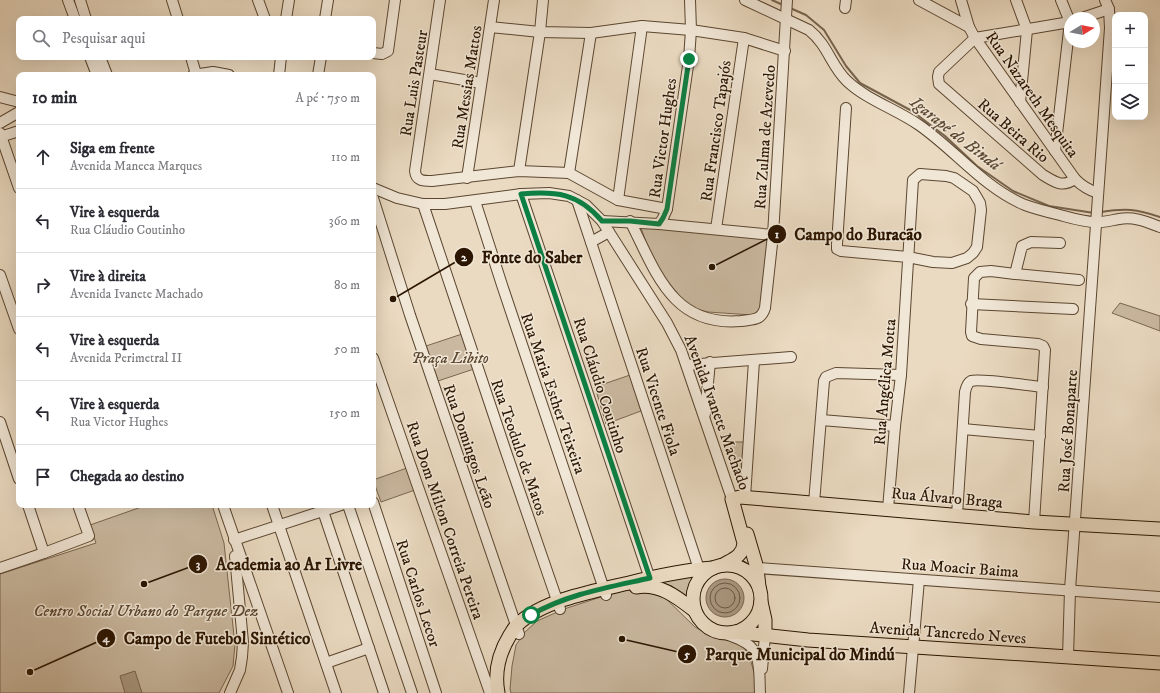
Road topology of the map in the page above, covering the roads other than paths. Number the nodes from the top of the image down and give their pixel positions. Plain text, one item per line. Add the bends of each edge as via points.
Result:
1 (68, 0) edge
2 (80, 0) edge
3 (172, 0) edge
4 (258, 0) edge
5 (289, 0) edge
6 (328, 0) edge
7 (395, 0) edge
8 (440, 0) edge
9 (494, 0) edge
10 (543, 0) edge
11 (690, 0) edge
12 (745, 0) edge
13 (787, 0) edge
14 (919, 0) edge
15 (961, 0) edge
16 (1016, 0) edge
17 (1061, 0) edge
18 (1107, 4) edge
19 (1066, 12) edge
20 (1093, 12) edge
21 (74, 16) edge
22 (85, 16) edge
23 (177, 16) edge
24 (264, 16) edge
25 (286, 16) edge
26 (325, 16) edge
27 (786, 16) junction
28 (1064, 23) edge
29 (642, 26) junction
30 (490, 27) junction
31 (969, 27) junction
32 (691, 30) junction
33 (1028, 30) junction
34 (540, 32) junction
35 (591, 33) junction
36 (744, 38) junction
37 (975, 38) junction
38 (1067, 48) edge
39 (785, 51) junction
40 (377, 54) edge
41 (91, 60) edge
42 (101, 60) edge
43 (192, 60) edge
44 (279, 60) edge
45 (320, 60) edge
46 (95, 72) edge
47 (106, 72) edge
48 (194, 72) edge
49 (279, 72) edge
50 (318, 72) edge
51 (430, 74) junction
52 (481, 83) junction
53 (0, 97) edge
54 (16, 101) edge
55 (1020, 102) junction
56 (846, 108) dead end
57 (16, 114) edge
58 (0, 123) edge
59 (16, 132) edge
60 (1, 136) edge
61 (1055, 151) junction
62 (519, 171) junction
63 (569, 173) junction
64 (467, 178) junction
65 (16, 179) edge
66 (1075, 179) junction
67 (376, 189) edge
68 (1098, 193) junction
69 (521, 194) junction
70 (577, 200) junction
71 (618, 200) junction
72 (475, 201) junction
73 (423, 204) junction
74 (376, 207) edge
75 (667, 209) junction
76 (602, 221) junction
77 (630, 221) junction
78 (1096, 221) junction
79 (659, 224) junction
80 (1160, 227) edge
81 (716, 229) junction
82 (609, 232) junction
83 (773, 235) junction
84 (591, 242) junction
85 (1060, 243) dead end
86 (908, 258) junction
87 (1015, 274) junction
88 (0, 275) edge
89 (1080, 280) dead end
90 (971, 304) junction
91 (1072, 309) dead end
92 (16, 320) edge
93 (791, 357) dead end
94 (754, 360) junction
95 (710, 362) junction
96 (687, 365) junction
97 (376, 367) edge
98 (901, 375) junction
99 (1043, 387) junction
100 (704, 418) junction
101 (821, 420) junction
102 (0, 422) edge
103 (895, 426) junction
104 (963, 429) junction
105 (1040, 436) junction
106 (16, 470) edge
107 (745, 497) junction
108 (732, 499) junction
109 (814, 503) junction
110 (29, 508) edge
111 (79, 508) edge
112 (224, 508) edge
113 (273, 508) edge
114 (332, 508) edge
115 (349, 508) edge
116 (375, 508) edge
117 (888, 509) junction
118 (323, 511) junction
119 (737, 515) junction
120 (957, 516) junction
121 (1034, 522) junction
122 (1076, 524) junction
123 (278, 525) junction
124 (1160, 529) edge
125 (234, 540) junction
126 (44, 553) junction
127 (0, 566) edge
128 (718, 566) junction
129 (758, 568) junction
130 (699, 569) junction
131 (919, 580) junction
132 (651, 582) junction
133 (1070, 590) junction
134 (605, 592) junction
135 (760, 594) junction
136 (1160, 597) edge
137 (558, 605) junction
138 (695, 611) junction
139 (518, 630) junction
140 (729, 632) junction
141 (765, 636) junction
142 (913, 646) junction
143 (369, 648) junction
144 (1068, 657) junction
145 (326, 663) junction
146 (1160, 663) edge
147 (236, 688) edge
148 (230, 693) edge
149 (288, 693) edge
150 (336, 693) edge
151 (384, 693) edge
152 (412, 693) edge
153 (436, 693) edge
154 (490, 693) edge
155 (498, 693) edge
156 (505, 693) edge
157 (761, 693) edge
158 (909, 693) edge

1 - 21 street
2 - 22 street
3 - 23 street
4 - 24 street
5 - 25 street
6 - 26 street
7 - 40 street via 390,47 388,51
8 - 51 street, Rua Luis Pasteur
9 - 30 street, Rua Messias Mattos
10 - 34 street
11 - 32 street, Rua Victor Hughes
12 - 27 street
13 - 27 street, Rua Zulma de Azevedo
14 - 31 street
15 - 31 street, Rua Nazareth Mesquita
16 - 33 street
17 - 19 street
18 - 20 street
18 - 68 street, Rua José Bonaparte via 1110,28
27 - 39 street, Rua Zulma de Azevedo
27 - 78 street via 817,36 840,74 855,88 920,126 987,182 1025,205 1076,219
28 - 33 street
29 - 32 street
29 - 35 street
29 - 71 street
30 - 34 street
30 - 52 street, Rua Messias Mattos
31 - 37 street, Rua Nazareth Mesquita
32 - 36 street
32 - 75 street, Rua Victor Hughes
33 - 37 street
33 - 55 street
34 - 35 street
34 - 62 street
35 - 63 street
36 - 39 street
36 - 81 street, Rua Francisco Tapajós
37 - 55 street, Rua Nazareth Mesquita
37 - 66 street, Rua Beira Rio via 939,72 939,84 1042,175 1064,185
38 - 61 street
39 - 83 street, Rua Zulma de Azevedo
41 - 46 street
42 - 47 street
43 - 48 street
44 - 49 street
45 - 50 street
51 - 52 street
51 - 64 street, Rua Luis Pasteur via 415,176 422,181
52 - 64 street, Rua Messias Mattos
53 - 54 street
55 - 61 street, Rua Nazareth Mesquita
56 - 86 street via 837,249
57 - 58 street
59 - 60 street
60 - 65 street
61 - 66 street, Rua Nazareth Mesquita
62 - 63 street
62 - 64 street
63 - 71 street
66 - 68 street, Rua Nazareth Mesquita via 1082,186
67 - 73 street, Avenida Ivanete Machado via 397,198
68 - 78 street, Rua José Bonaparte
69 - 70 street, Avenida Ivanete Machado via 560,194
69 - 72 street, Avenida Ivanete Machado
69 - 132 street, Rua Cláudio Coutinho
70 - 76 street, Avenida Ivanete Machado
70 - 84 street, Rua Vicente Fiola
71 - 75 street
72 - 73 street, Avenida Ivanete Machado
72 - 134 street, Rua Maria Esther Teixeira
73 - 137 street, Rua Teodulo de Matos
74 - 139 street, Rua Domingos Leão via 410,315
75 - 79 street, Rua Victor Hughes
76 - 77 street
76 - 82 street, Avenida Ivanete Machado
77 - 79 street
77 - 83 street, Rua Zulma de Azevedo via 669,293 697,315 712,320 755,319 764,314
78 - 80 street via 1132,218
78 - 122 street, Rua José Bonaparte
79 - 81 street
81 - 83 street
82 - 84 street
82 - 96 street, Avenida Ivanete Machado via 667,323
84 - 130 street, Rua Vicente Fiola
85 - 87 street via 1024,244 1019,252
86 - 86 street via 952,262 967,258 973,253 977,247 981,210 973,191 954,178 920,174 916,176 913,180
86 - 98 street, Rua Angélica Motta
87 - 89 street
87 - 90 street via 991,271 977,274 974,278
88 - 92 street
90 - 91 street
90 - 99 street via 972,336 1043,346
93 - 94 street
94 - 95 street
94 - 107 street
95 - 96 street
95 - 100 street
96 - 100 street, Avenida Ivanete Machado
97 - 154 street, Rua Dom Milton Correia Pereira
98 - 101 street via 836,373 826,377
98 - 103 street, Rua Angélica Motta
99 - 104 street via 971,381 965,392
99 - 105 street
100 - 108 street, Avenida Ivanete Machado
101 - 103 street
101 - 109 street
102 - 106 street
103 - 117 street, Rua Angélica Motta
104 - 105 street
104 - 120 street
105 - 121 street
107 - 108 main road, Rua Álvaro Braga
107 - 109 main road, Rua Álvaro Braga
108 - 119 main road, Avenida Ivanete Machado
109 - 117 main road, Rua Álvaro Braga
110 - 126 street
111 - 126 street via 89,536
112 - 125 street
113 - 123 street
114 - 118 street
115 - 152 street
116 - 153 street, Rua Carlos Lecor
117 - 120 main road, Rua Álvaro Braga
118 - 123 street
118 - 143 street
119 - 128 main road, Avenida Ivanete Machado via 744,548 738,556
119 - 129 main road, Avenida Ivanete Machado via 751,544
120 - 121 main road, Rua Álvaro Braga
121 - 122 main road, Rua Álvaro Braga
122 - 124 main road, Rua Álvaro Braga
122 - 133 street, Rua José Bonaparte
123 - 125 street
123 - 145 street
125 - 147 street via 243,642
125 - 149 street
126 - 127 street
128 - 130 main road
128 - 135 main road via 739,567 746,571 757,583
128 - 138 main road via 706,572 695,586
129 - 131 street, Rua Moacir Baima
129 - 135 main road, Avenida Ivanete Machado
130 - 132 main road
131 - 133 street, Rua Moacir Baima
131 - 142 street
132 - 134 main road
132 - 138 main road
133 - 136 street, Rua Moacir Baima
133 - 144 street, Rua José Bonaparte
134 - 137 main road
135 - 140 main road via 760,606 754,620
135 - 141 main road, Avenida Ivanete Machado
137 - 139 main road via 531,615
138 - 140 main road via 703,623 716,631
139 - 155 main road via 504,645 496,678
139 - 156 main road via 505,667
140 - 141 main road, Avenida Tancredo Neves
140 - 157 street via 752,648 758,664
141 - 142 main road, Avenida Tancredo Neves
141 - 157 street
142 - 144 main road, Avenida Tancredo Neves
142 - 158 street
143 - 145 street
143 - 151 street
144 - 146 main road, Avenida Tancredo Neves
145 - 150 street
147 - 148 street

